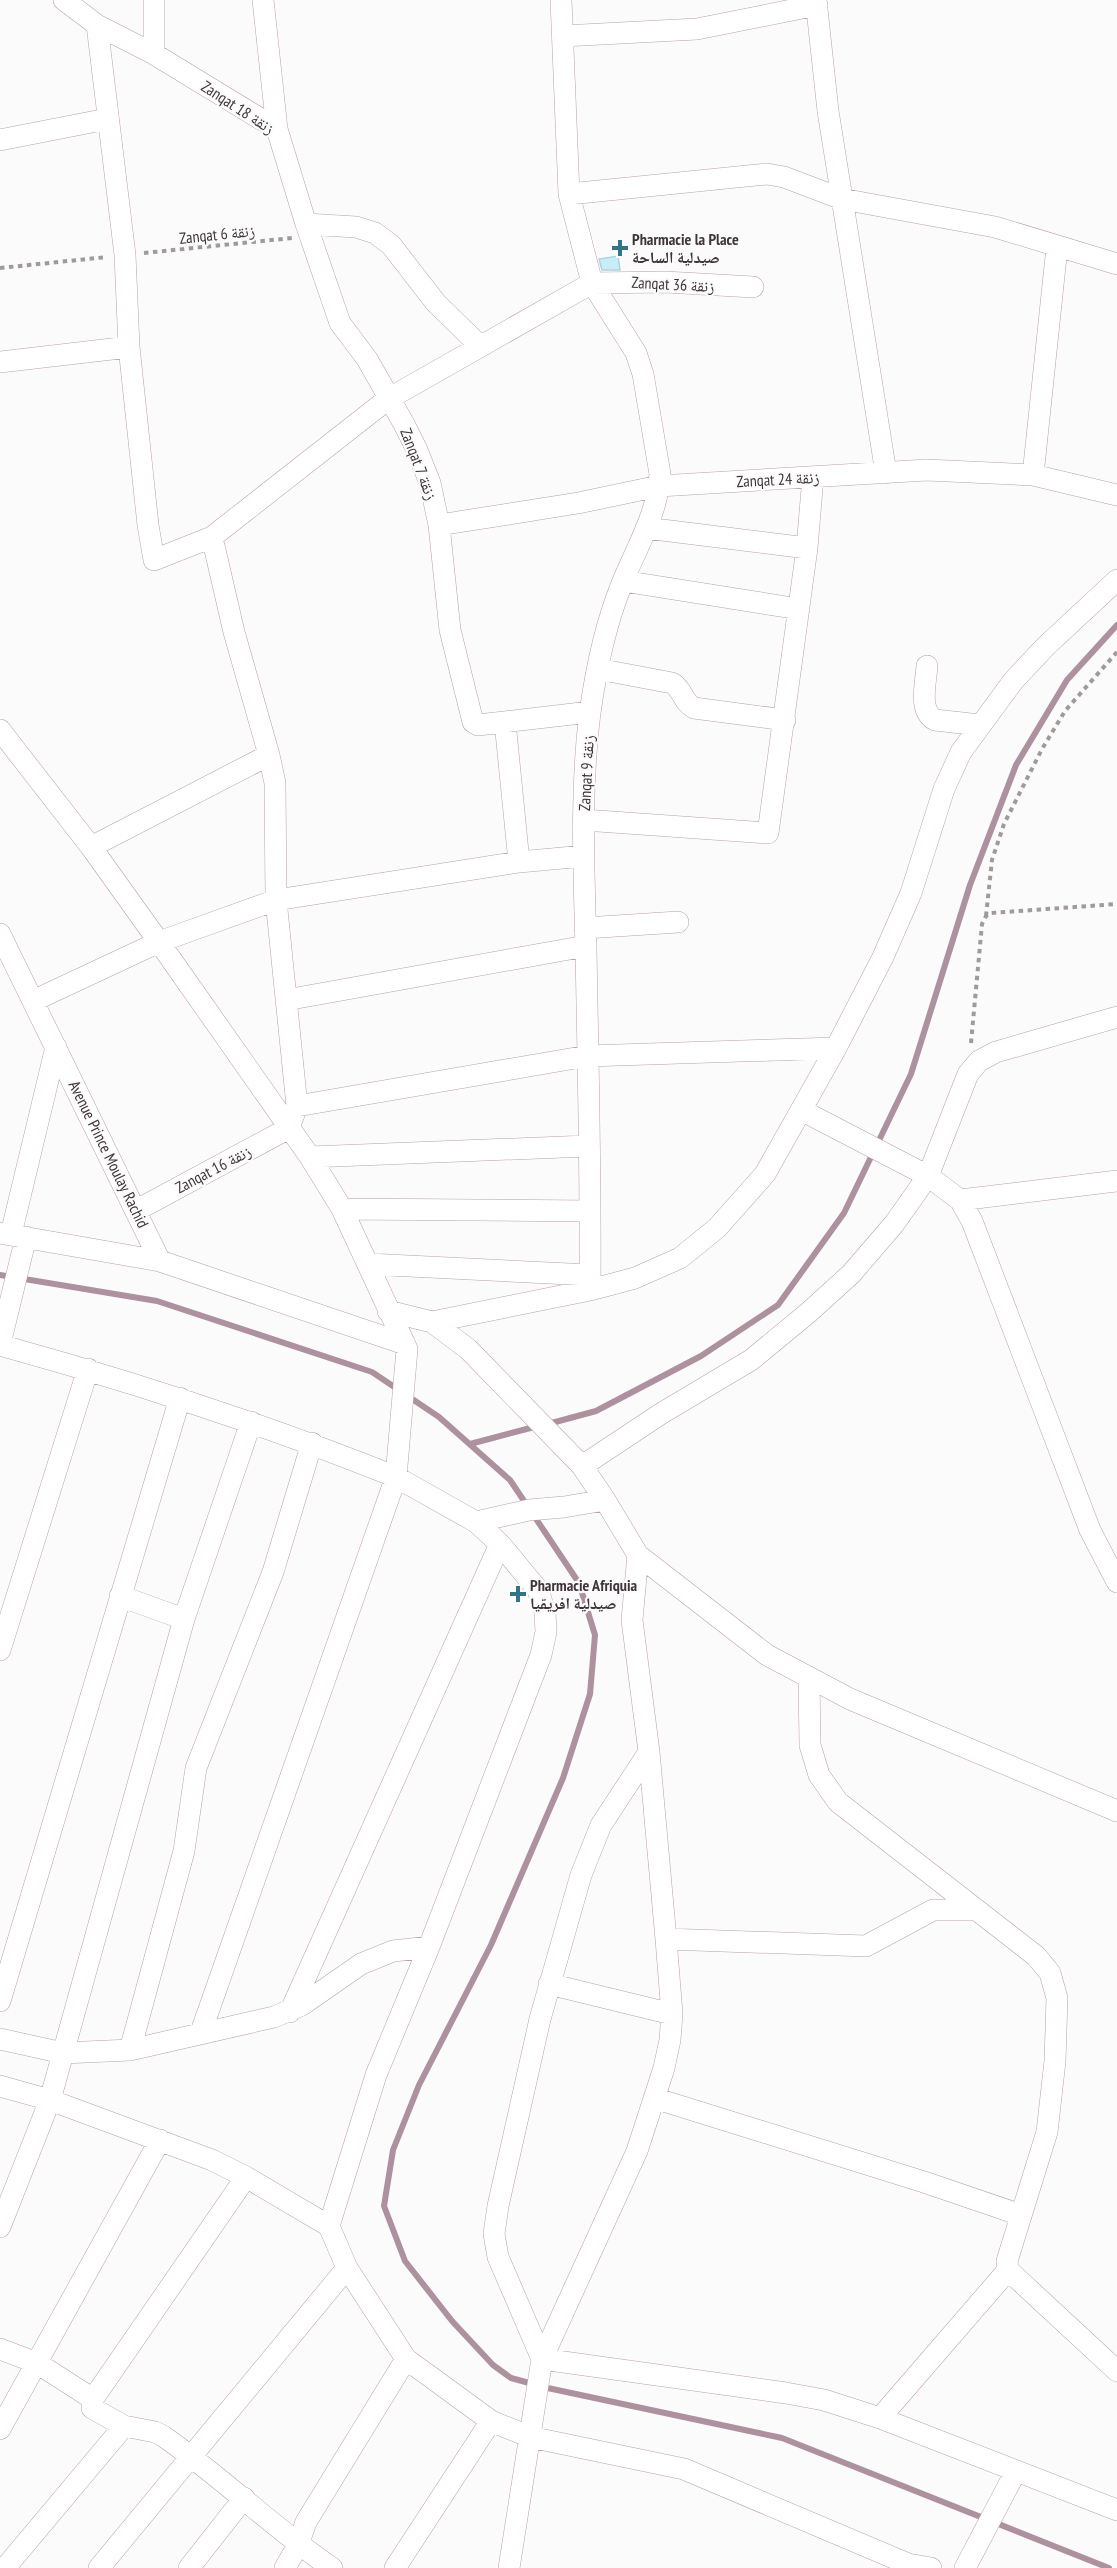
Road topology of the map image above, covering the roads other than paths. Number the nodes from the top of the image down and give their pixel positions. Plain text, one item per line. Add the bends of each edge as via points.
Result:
1 (64, 0) edge
2 (154, 0) edge
3 (263, 0) edge
4 (561, 0) edge
5 (817, 3) edge
6 (97, 25) junction
7 (563, 36) junction
8 (154, 54) junction
9 (107, 119) junction
10 (277, 129) junction
11 (0, 140) edge
12 (569, 194) junction
13 (842, 199) junction
14 (309, 230) junction
15 (1057, 247) junction
16 (1117, 264) edge
17 (592, 283) junction
18 (753, 287) dead end
19 (480, 346) junction
20 (129, 347) junction
21 (0, 362) edge
22 (388, 399) junction
23 (886, 473) junction
24 (1033, 475) junction
25 (813, 477) junction
26 (659, 486) junction
27 (1117, 495) edge
28 (439, 525) junction
29 (646, 528) junction
30 (212, 537) junction
31 (807, 548) junction
32 (1117, 580) edge
33 (623, 581) junction
34 (799, 609) junction
35 (927, 666) dead end
36 (598, 669) junction
37 (590, 712) junction
38 (785, 720) junction
39 (505, 723) junction
40 (980, 725) junction
41 (0, 730) edge
42 (269, 755) junction
43 (584, 820) junction
44 (91, 847) junction
45 (584, 856) junction
46 (519, 862) junction
47 (276, 900) junction
48 (678, 922) dead end
49 (0, 934) edge
50 (585, 937) junction
51 (159, 942) junction
52 (34, 1000) junction
53 (286, 1000) junction
54 (1117, 1017) edge
55 (56, 1047) junction
56 (836, 1048) junction
57 (587, 1056) junction
58 (297, 1106) junction
59 (801, 1110) junction
60 (289, 1128) junction
61 (588, 1146) junction
62 (310, 1157) junction
63 (928, 1176) junction
64 (1117, 1181) edge
65 (960, 1200) junction
66 (342, 1209) junction
67 (137, 1210) junction
68 (590, 1211) junction
69 (12, 1234) edge
70 (160, 1261) junction
71 (368, 1264) junction
72 (590, 1282) junction
73 (388, 1311) junction
74 (432, 1322) junction
75 (0, 1344) edge
76 (406, 1347) junction
77 (88, 1369) junction
78 (180, 1398) junction
79 (251, 1422) junction
80 (312, 1443) junction
81 (582, 1466) junction
82 (396, 1477) junction
83 (605, 1500) junction
84 (476, 1522) junction
85 (500, 1544) junction
86 (638, 1555) junction
87 (1117, 1582) edge
88 (120, 1596) junction
89 (184, 1620) junction
90 (0, 1650) edge
91 (809, 1678) junction
92 (649, 1752) junction
93 (1117, 1811) edge
94 (977, 1910) junction
95 (666, 1939) junction
96 (429, 1947) junction
97 (549, 1984) junction
98 (0, 2001) edge
99 (290, 2012) junction
100 (672, 2014) junction
101 (201, 2032) junction
102 (0, 2039) edge
103 (130, 2050) junction
104 (63, 2054) junction
105 (0, 2086) edge
106 (654, 2098) junction
107 (50, 2100) junction
108 (160, 2140) junction
109 (246, 2177) junction
110 (1021, 2215) junction
111 (329, 2226) junction
112 (0, 2227) edge
113 (347, 2268) junction
114 (1008, 2270) junction
115 (0, 2349) edge
116 (406, 2358) junction
117 (37, 2363) junction
118 (540, 2367) junction
119 (1117, 2371) edge
120 (93, 2399) junction
121 (880, 2418) junction
122 (492, 2421) junction
123 (123, 2426) junction
124 (0, 2429) edge
125 (530, 2437) junction
126 (192, 2456) junction
127 (1016, 2471) junction
128 (244, 2498) junction
129 (1117, 2510) edge
130 (298, 2545) junction
131 (5, 2568) edge
132 (99, 2568) edge
133 (189, 2568) edge
134 (285, 2568) edge
135 (332, 2568) edge
136 (395, 2568) edge
137 (509, 2568) edge
138 (931, 2568) edge
139 (965, 2568) edge

1 - 6 street, Zanqat 18 زنقة
2 - 8 street
3 - 10 street
4 - 7 street, Zanqat 9 زنقة
5 - 7 street via 698,29
5 - 13 street
6 - 8 street, Zanqat 18 زنقة
6 - 9 street
7 - 12 street, Zanqat 9 زنقة
8 - 10 street, Zanqat 18 زنقة
9 - 11 street
9 - 20 street via 125,255
10 - 14 street, Zanqat 18 زنقة
12 - 13 street via 767,174
12 - 17 street, Zanqat 9 زنقة
13 - 15 street via 995,227
13 - 23 street
14 - 19 street via 356,227 375,233 391,245 450,319
14 - 22 street, Zanqat 7 زنقة via 340,323 367,359
15 - 16 street
15 - 24 street
17 - 18 street, Zanqat 36 زنقة
17 - 19 street
17 - 26 street, Zanqat 9 زنقة via 636,353 644,374 659,460
19 - 22 street
20 - 21 street
20 - 30 street via 154,560
22 - 28 street, Zanqat 7 زنقة via 417,450 430,483
22 - 30 street
23 - 24 street, Zanqat 24 زنقة via 977,471
23 - 25 street, Zanqat 24 زنقة
24 - 27 street, Zanqat 24 زنقة
25 - 26 street, Zanqat 24 زنقة
25 - 31 street
26 - 28 street, Zanqat 24 زنقة
26 - 29 street, Zanqat 9 زنقة
28 - 39 street, Zanqat 7 زنقة via 450,630 475,724
29 - 31 street
29 - 33 street, Zanqat 9 زنقة
30 - 42 street
31 - 34 street
32 - 40 street via 1046,646
33 - 34 street
33 - 36 street, Zanqat 9 زنقة
34 - 38 street
35 - 40 street via 924,703 929,717
36 - 37 street, Zanqat 9 زنقة
36 - 38 street via 672,683 694,708
37 - 39 street
37 - 43 street, Zanqat 9 زنقة
38 - 43 street via 768,833
39 - 46 street
40 - 56 street via 961,752 944,789 910,893 883,957
41 - 44 street
42 - 44 street
42 - 47 street via 275,793
43 - 45 street, Zanqat 9 زنقة
44 - 51 street
45 - 46 street
45 - 50 street, Zanqat 9 زنقة
46 - 47 street
47 - 51 street
47 - 53 street
48 - 50 street
49 - 52 street, Avenue Prince Moulay Rachid
50 - 53 street
50 - 57 street, Zanqat 9 زنقة
51 - 52 street
51 - 60 street
52 - 55 street, Avenue Prince Moulay Rachid
53 - 58 street
54 - 63 street via 979,1061 968,1074
55 - 67 street, Avenue Prince Moulay Rachid
55 - 69 street, Avenue Prince Moulay Rachid
56 - 57 street
56 - 59 street
57 - 58 street
57 - 61 street, Zanqat 9 زنقة
58 - 60 street
59 - 63 street
59 - 72 street via 765,1174 717,1228 680,1258 635,1278
60 - 62 street
60 - 67 street, Zanqat 16 زنقة
61 - 62 street
61 - 68 street, Zanqat 9 زنقة
62 - 66 street
63 - 65 street
63 - 81 street via 851,1274 808,1313 751,1360
64 - 65 street
65 - 87 street via 972,1221 1090,1530
66 - 68 street
66 - 71 street
67 - 70 street, Avenue Prince Moulay Rachid
68 - 72 street, Zanqat 9 زنقة
69 - 70 street
69 - 75 street, Avenue Prince Moulay Rachid via 19,1266
70 - 76 street
71 - 72 street
71 - 73 street
72 - 74 street
73 - 74 street
73 - 76 street
74 - 81 street via 468,1349
75 - 77 street
76 - 82 street
77 - 78 street
77 - 90 street
78 - 79 street
78 - 88 street
79 - 80 street
79 - 89 street
80 - 82 street
80 - 103 street via 273,1572 196,1768 183,1851
81 - 83 street
82 - 84 street
82 - 101 street
83 - 84 street via 528,1510
83 - 86 street
84 - 85 street
85 - 96 street via 537,1590 545,1612 546,1632 541,1655
85 - 99 street
86 - 91 street via 767,1654
86 - 92 street via 632,1620
88 - 89 street
88 - 98 street
89 - 104 street
91 - 93 street via 917,1729
91 - 94 street via 810,1744 819,1775 838,1802
92 - 95 street
92 - 97 street via 616,1799 591,1847
94 - 95 street via 933,1910 866,1946
94 - 110 street via 1036,1956 1050,1974 1057,1998 1047,2132
95 - 100 street
96 - 99 street via 393,1951 361,1964
96 - 111 street via 376,2075
97 - 100 street
97 - 118 street via 494,2234 498,2257
99 - 101 street
100 - 106 street via 666,2059
101 - 103 street
102 - 104 street
103 - 104 street
104 - 107 street
105 - 107 street
106 - 110 street
106 - 118 street via 637,2151
107 - 108 street
107 - 112 street
108 - 109 street
108 - 117 street
109 - 111 street
109 - 120 street
110 - 114 street
111 - 113 street
113 - 116 street
113 - 126 street
114 - 119 street
114 - 121 street
115 - 117 street
116 - 122 street
116 - 130 street via 306,2522
117 - 120 street
117 - 124 street
118 - 121 street via 786,2393 824,2400
118 - 125 street
120 - 123 street via 92,2408
121 - 127 street
122 - 125 street
122 - 136 street
123 - 126 street via 154,2432
123 - 131 street
125 - 137 street
125 - 138 street via 684,2469 908,2564
126 - 128 street
126 - 132 street
127 - 129 street
127 - 139 street
128 - 130 street
128 - 133 street
130 - 134 street
130 - 135 street

